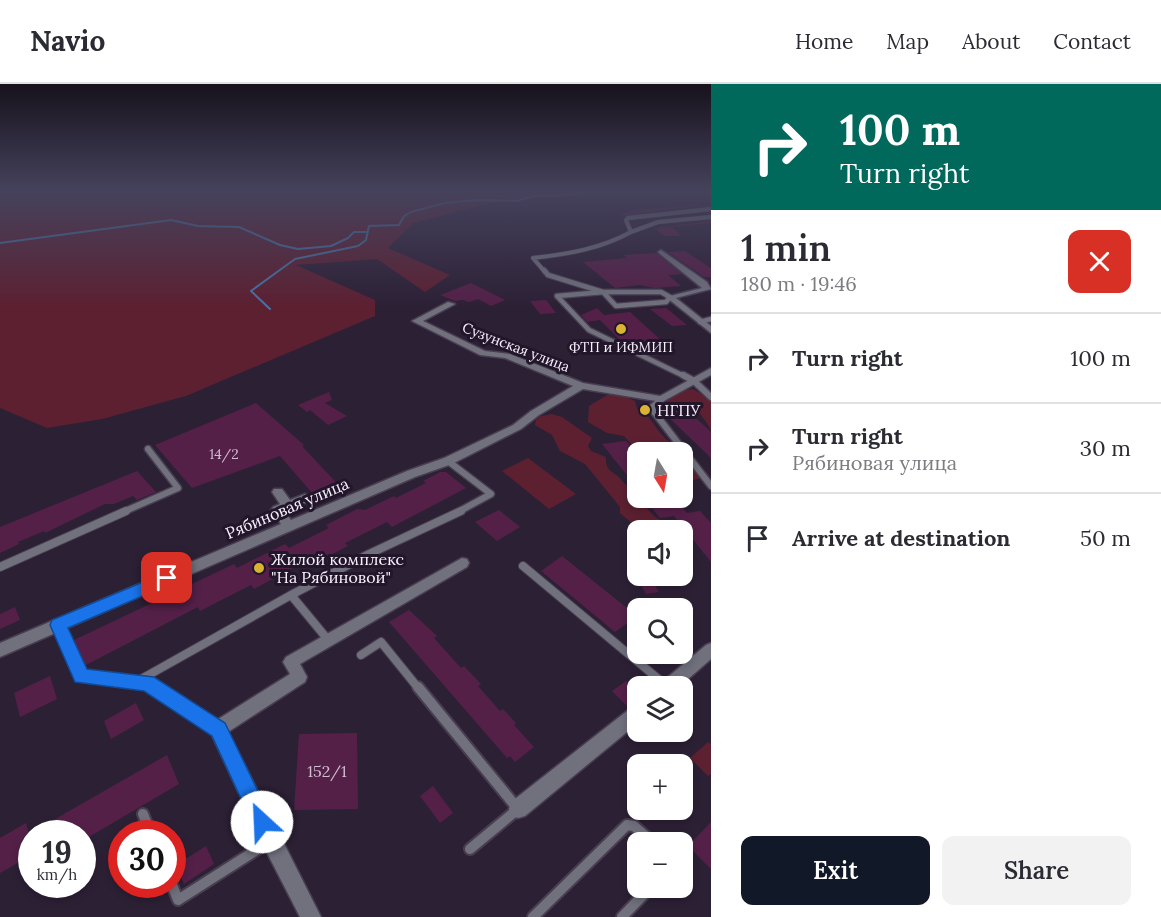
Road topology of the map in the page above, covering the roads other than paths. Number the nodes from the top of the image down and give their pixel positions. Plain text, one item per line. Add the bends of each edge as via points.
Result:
1 (634, 230) edge
2 (631, 232) joint
3 (661, 252) dead end
4 (708, 287) edge
5 (603, 292) junction
6 (670, 297) junction
7 (451, 304) dead end
8 (711, 319) edge
9 (700, 322) junction
10 (711, 330) edge
11 (711, 372) edge
12 (694, 381) junction
13 (581, 386) junction
14 (711, 397) edge
15 (662, 399) junction
16 (148, 449) dead end
17 (448, 461) junction
18 (711, 486) edge
19 (278, 492) dead end
20 (305, 498) dead end
21 (288, 505) junction
22 (290, 526) junction
23 (462, 563) dead end
24 (523, 566) dead end
25 (0, 567) edge
26 (291, 595) junction
27 (58, 625) junction
28 (329, 641) junction
29 (0, 650) edge
30 (711, 650) edge
31 (361, 655) dead end
32 (655, 676) edge
33 (681, 676) edge
34 (136, 682) junction
35 (627, 721) edge
36 (218, 729) junction
37 (518, 809) junction
38 (143, 814) dead end
39 (145, 820) edge
40 (641, 832) edge
41 (271, 840) junction
42 (470, 849) dead end
43 (186, 895) edge
44 (640, 898) edge
45 (311, 917) edge
46 (533, 917) edge
47 (622, 917) edge

1 - 2 lane
2 - 5 lane via 611,244 533,258 548,274
3 - 4 street
4 - 6 street
5 - 6 lane via 661,292
5 - 6 lane via 616,306 666,302
5 - 12 lane via 557,296 589,330
6 - 9 street
7 - 13 street, Сузунская улица via 416,321 483,353 507,356
8 - 9 lane
9 - 10 street
11 - 12 street
12 - 14 lane
12 - 15 street
13 - 15 street, Сузунская улица
13 - 17 street, Рябиновая улица via 517,427
15 - 18 lane via 651,408
16 - 25 lane via 178,486 175,491
17 - 22 street, Рябиновая улица
17 - 26 lane via 491,494
19 - 21 street
20 - 21 street
21 - 22 street via 277,510
22 - 27 street, Рябиновая улица
23 - 28 street
24 - 32 lane
26 - 28 lane
26 - 34 lane
27 - 29 street, Рябиновая улица
27 - 34 lane via 82,676
28 - 36 street via 291,662 299,677
30 - 33 street
31 - 37 lane via 381,642
34 - 36 lane via 148,683
35 - 37 street
36 - 41 street
37 - 42 lane
38 - 39 lane
40 - 46 lane via 627,825
41 - 43 lane
41 - 45 street
44 - 47 lane

